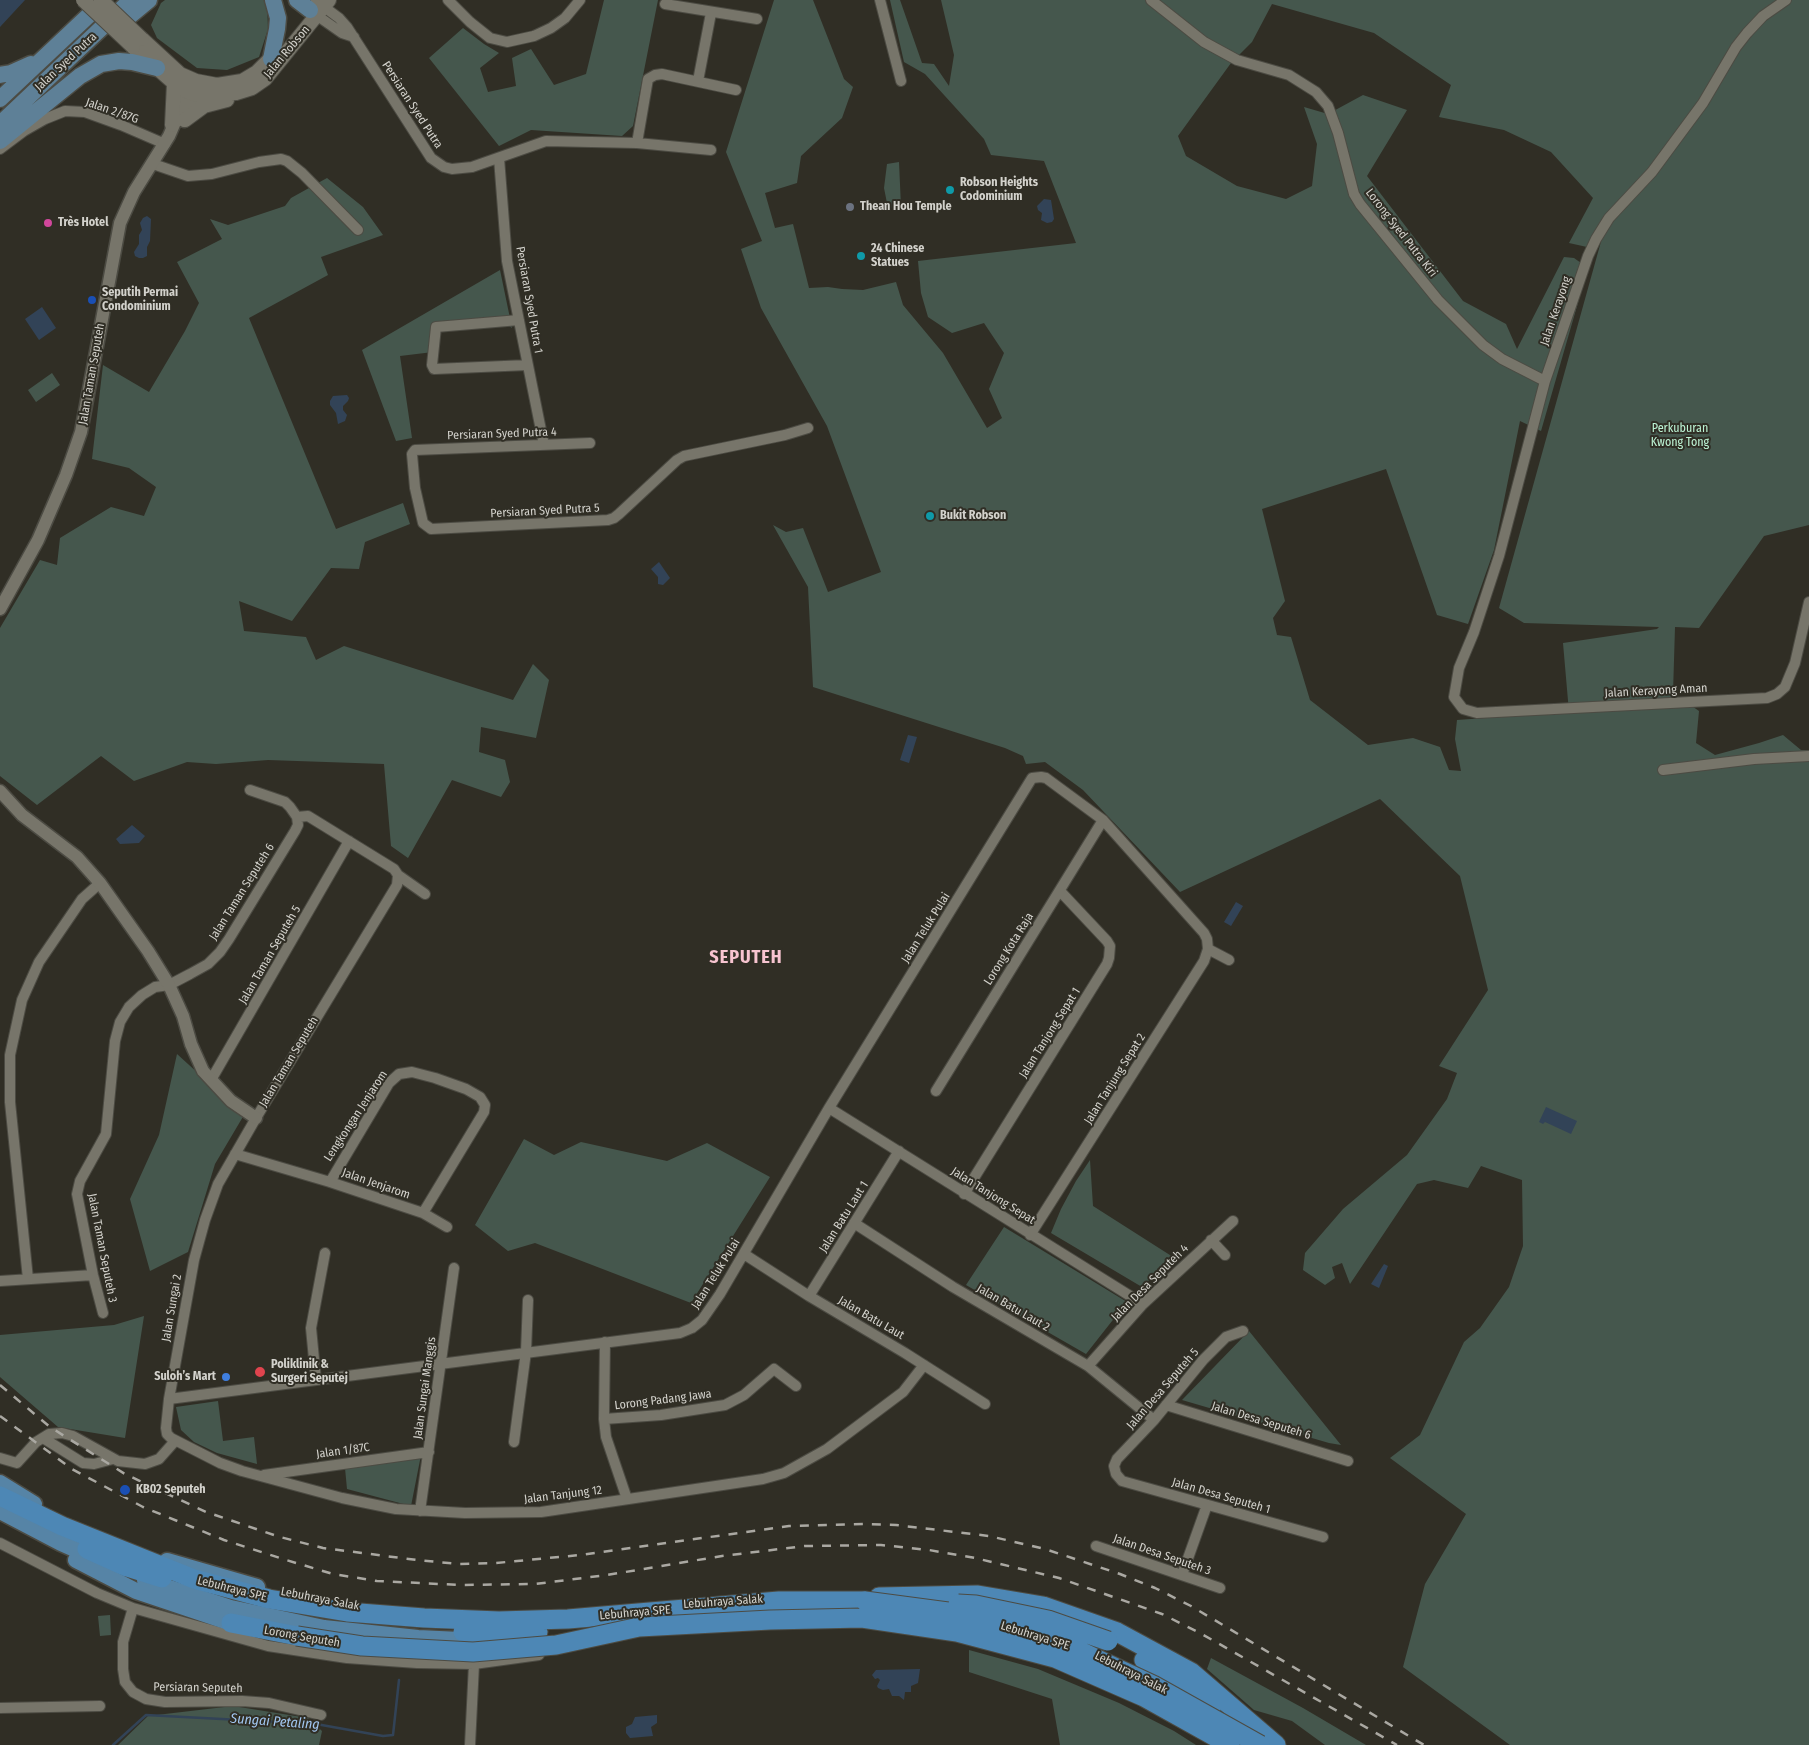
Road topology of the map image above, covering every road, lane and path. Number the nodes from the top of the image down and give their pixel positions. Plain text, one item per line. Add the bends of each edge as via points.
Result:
1 (83, 0) edge
2 (100, 0) edge
3 (105, 0) edge
4 (131, 0) edge
5 (149, 0) edge
6 (273, 0) edge
7 (448, 0) edge
8 (580, 0) edge
9 (880, 0) edge
10 (1151, 0) edge
11 (1786, 0) edge
12 (315, 4) edge
13 (666, 4) dead end
14 (711, 13) junction
15 (757, 19) dead end
16 (138, 43) junction
17 (42, 59) junction
18 (271, 59) junction
19 (157, 68) junction
20 (0, 75) edge
21 (177, 79) junction
22 (698, 81) junction
23 (901, 81) dead end
24 (217, 85) junction
25 (252, 88) junction
26 (736, 90) dead end
27 (193, 91) junction
28 (0, 99) edge
29 (5, 119) edge
30 (173, 131) junction
31 (0, 141) edge
32 (637, 143) junction
33 (0, 149) edge
34 (711, 150) dead end
35 (500, 158) junction
36 (153, 164) junction
37 (358, 230) dead end
38 (519, 320) junction
39 (528, 365) junction
40 (1545, 381) junction
41 (808, 428) dead end
42 (590, 442) dead end
43 (544, 446) junction
44 (414, 450) joint
45 (1809, 603) edge
46 (0, 609) edge
47 (1454, 687) joint
48 (1809, 756) edge
49 (1663, 770) dead end
50 (250, 790) dead end
51 (0, 791) edge
52 (297, 817) junction
53 (1103, 820) junction
54 (349, 841) junction
55 (398, 875) junction
56 (100, 883) junction
57 (1060, 892) junction
58 (425, 894) dead end
59 (1208, 948) junction
60 (1229, 960) dead end
61 (169, 985) junction
62 (211, 1080) junction
63 (936, 1091) dead end
64 (829, 1108) junction
65 (256, 1118) junction
66 (899, 1151) junction
67 (235, 1154) junction
68 (330, 1182) junction
69 (964, 1194) junction
70 (423, 1213) junction
71 (1233, 1221) dead end
72 (854, 1223) junction
73 (447, 1228) dead end
74 (1030, 1235) junction
75 (1211, 1240) junction
76 (325, 1253) dead end
77 (744, 1254) junction
78 (1225, 1254) dead end
79 (454, 1268) dead end
80 (93, 1275) junction
81 (28, 1279) junction
82 (0, 1281) edge
83 (809, 1296) junction
84 (528, 1300) dead end
85 (1143, 1304) junction
86 (103, 1312) dead end
87 (1243, 1331) dead end
88 (605, 1342) junction
89 (526, 1352) junction
90 (440, 1364) junction
91 (924, 1365) junction
92 (1088, 1366) junction
93 (316, 1380) junction
94 (796, 1386) dead end
95 (169, 1400) junction
96 (985, 1404) dead end
97 (1166, 1405) junction
98 (604, 1419) junction
99 (1154, 1420) junction
100 (43, 1438) junction
101 (175, 1441) junction
102 (514, 1442) dead end
103 (429, 1452) junction
104 (0, 1458) edge
105 (113, 1459) junction
106 (1348, 1461) dead end
107 (1116, 1474) joint
108 (261, 1476) junction
109 (0, 1483) edge
110 (0, 1488) edge
111 (0, 1496) edge
112 (627, 1499) junction
113 (34, 1504) junction
114 (1207, 1505) junction
115 (0, 1506) edge
116 (0, 1511) edge
117 (420, 1511) junction
118 (0, 1522) edge
119 (1322, 1536) dead end
120 (0, 1543) edge
121 (1096, 1546) dead end
122 (1182, 1575) junction
123 (1220, 1588) dead end
124 (860, 1599) junction
125 (133, 1608) junction
126 (231, 1623) junction
127 (639, 1627) junction
128 (324, 1628) junction
129 (616, 1634) junction
130 (474, 1664) junction
131 (100, 1706) dead end
132 (0, 1708) edge
133 (322, 1715) dead end
134 (1231, 1738) edge
135 (470, 1745) edge
136 (1217, 1745) edge
137 (1258, 1745) edge
138 (1276, 1745) edge

1 - 16 main road, bridge
2 - 16 main road, bridge
3 - 17 main road, Jalan Syed Putra
4 - 29 main road, Jalan Syed Putra
5 - 29 main road
6 - 18 main road via 278,28
7 - 8 street via 490,38 506,42 552,28
9 - 23 street
10 - 40 street, Lorong Syed Putra Kiri via 1204,42 1237,60 1289,75 1316,92 1328,106 1354,194 1366,212 1438,300 1477,340 1502,359
11 - 40 street, Jalan Kerayong via 1746,32 1703,102 1652,172 1609,218 1596,238
12 - 18 main road, Jalan Robson
12 - 25 main road, Jalan Robson via 274,70
12 - 35 street, Persiaran Syed Putra via 342,33 354,37 431,158 438,164 460,169
13 - 14 street
14 - 15 street
14 - 22 street
16 - 19 main road, Jalan Robson
16 - 21 main road, Jalan Robson
17 - 20 main road
17 - 28 main road, Jalan Syed Putra
18 - 24 main road, Jalan Robson via 242,81
19 - 21 main road, Jalan Robson
19 - 31 main road via 119,60 101,64 80,76
21 - 24 main road, Jalan Robson
21 - 27 main road, Jalan Robson
21 - 30 main road
22 - 26 street
22 - 32 street via 662,74 648,79
24 - 27 main road
25 - 27 main road, Jalan Robson via 225,95
25 - 30 main road via 242,95 204,106
27 - 30 street, Jalan Taman Seputeh
30 - 33 street, Jalan 2/87G via 121,125 85,112 65,111 24,131
30 - 36 street, Jalan Taman Seputeh
32 - 34 street, Persiaran Syed Putra
32 - 35 street, Persiaran Syed Putra via 546,141
35 - 38 street, Persiaran Syed Putra 1 via 507,261
36 - 37 street via 188,176 281,159 302,173
36 - 46 street, Jalan Taman Seputeh via 134,192 120,223 81,432 38,540
38 - 39 street, Persiaran Syed Putra 1
38 - 39 street via 436,327 432,365 434,370
39 - 43 street, Persiaran Syed Putra 1
40 - 47 street, Jalan Kerayong via 1499,556
41 - 44 street, Persiaran Syed Putra 5 via 684,456 614,518 590,521 431,529 423,523 415,488
42 - 43 street, Persiaran Syed Putra 4
43 - 44 street, Persiaran Syed Putra 4
45 - 47 street, Jalan Kerayong Aman via 1795,663 1785,687 1768,698 1477,713 1463,709 1454,697
48 - 49 street
50 - 52 street via 285,802
51 - 56 street, Jalan Taman Seputeh via 22,815 77,857
52 - 54 street via 308,816
52 - 61 street, Jalan Taman Seputeh 6 via 295,832 229,939 208,964
53 - 57 street, Lorong Kota Raja
53 - 59 street via 1204,933
53 - 64 street, Jalan Teluk Pulai via 1046,778 1032,778
54 - 55 street via 394,869
54 - 62 street, Jalan Taman Seputeh 5
55 - 58 street
55 - 65 street, Jalan Taman Seputeh via 397,884
56 - 61 street, Jalan Taman Seputeh
56 - 81 street via 82,899 39,962 22,1000 10,1056 10,1102
57 - 63 street, Lorong Kota Raja
57 - 69 street, Jalan Tanjong Sepat 1 via 1107,941 1109,958
59 - 60 street
59 - 74 street, Jalan Tanjung Sepat 2 via 1204,961
61 - 62 street, Jalan Taman Seputeh via 191,1044 203,1071
61 - 80 street, Jalan Taman Seputeh 3 via 155,987 142,995 129,1008 117,1032 106,1134 80,1181 77,1194
62 - 65 street, Jalan Taman Seputeh via 231,1101
64 - 66 street, Jalan Tanjong Sepat
64 - 77 street, Jalan Teluk Pulai
65 - 67 street, Jalan Sungai 2
66 - 69 street, Jalan Tanjong Sepat
66 - 72 street, Jalan Batu Laut 1
67 - 68 street, Jalan Jenjarom
67 - 95 street, Jalan Sungai 2 via 218,1184 194,1260
68 - 70 street, Jalan Jenjarom
68 - 70 street, Lengkongan Jenjarom via 390,1083 399,1074 412,1072 466,1088 480,1097 485,1105 484,1112
69 - 74 street, Jalan Tanjong Sepat
70 - 73 street, Jalan Jenjarom
71 - 75 street, Jalan Desa Seputeh 4
72 - 83 street, Jalan Batu Laut 1
72 - 92 street, Jalan Batu Laut 2 via 953,1287
74 - 85 street, Jalan Tanjong Sepat
75 - 78 street
75 - 85 street, Jalan Desa Seputeh 4
76 - 93 street via 311,1328
77 - 83 street, Jalan Batu Laut
77 - 88 street, Jalan Teluk Pulai via 702,1320 692,1328 680,1333
79 - 90 street, Jalan Sungai Manggis
80 - 81 street
80 - 86 street, Jalan Taman Seputeh 3
81 - 82 street
83 - 91 street, Jalan Batu Laut
84 - 89 street
85 - 92 street, Jalan Desa Seputeh 4
87 - 97 street, Jalan Desa Seputeh 5 via 1226,1337
88 - 89 street, Jalan Teluk Pulai
88 - 98 street
89 - 90 street, Jalan Teluk Pulai
89 - 102 street
90 - 93 street, Jalan Teluk Pulai
90 - 103 street, Jalan Sungai Manggis
91 - 96 street, Jalan Batu Laut
91 - 112 street, Jalan Tanjung 12 via 903,1392 827,1449 784,1472 763,1479
92 - 99 street, Jalan Batu Laut 2
93 - 95 street, Jalan Teluk Pulai
94 - 98 street, Lorong Padang Jawa via 774,1369 744,1395 725,1405 661,1415
95 - 101 street, Jalan Sungai 2 via 166,1428 167,1434
97 - 99 street, Jalan Desa Seputeh 5
97 - 106 street, Jalan Desa Seputeh 6
98 - 112 street via 606,1438
99 - 107 street, Jalan Desa Seputeh 5 via 1117,1459 1114,1466
100 - 104 street via 17,1463
100 - 105 street via 49,1434 67,1434
100 - 105 street via 83,1463
101 - 105 street via 159,1460 149,1463
101 - 108 street, Jalan Tanjung 12 via 230,1467
103 - 108 street, Jalan 1/87C
103 - 117 street, Jalan Sungai Manggis
107 - 114 street, Jalan Desa Seputeh 1 via 1122,1480
108 - 117 street, Jalan Tanjung 12 via 342,1498
109 - 113 highway
110 - 113 highway, Lebuhraya Salak
111 - 124 highway, Lebuhraya SPE via 62,1526 194,1580 348,1612 424,1618 568,1619 779,1601
112 - 117 street, Jalan Tanjung 12 via 528,1513
113 - 124 highway, Lebuhraya Salak via 74,1524 162,1559 268,1590 372,1609 459,1617 568,1613 753,1599
114 - 119 street, Jalan Desa Seputeh 1
114 - 122 street
115 - 127 highway, Lebuhraya SPE, bridge via 127,1568 268,1608 345,1623 499,1634
116 - 128 highway, Lebuhraya Salak via 61,1543 149,1581 231,1608
118 - 126 highway via 136,1591
120 - 125 street, Lorong Seputeh
121 - 122 street, Jalan Desa Seputeh 3
122 - 123 street, Jalan Desa Seputeh 3
124 - 134 highway, Lebuhraya Salak via 959,1612 1095,1654 1140,1675
124 - 134 highway, bridge via 976,1605 1048,1620 1108,1641 1158,1667
124 - 137 highway, Lebuhraya SPE, bridge via 963,1614 1063,1643 1153,1685
124 - 138 highway via 978,1595 1043,1606 1117,1632 1191,1672
125 - 130 street, Lorong Seputeh via 268,1646 347,1658
125 - 133 street, Persiaran Seputeh via 123,1642 122,1668 125,1682 133,1692 146,1699 165,1702 269,1703
126 - 127 highway, bridge via 362,1646 473,1652 556,1645
126 - 128 highway
127 - 134 highway, Lebuhraya SPE, bridge via 862,1618 956,1632 1055,1658
128 - 129 highway, Lebuhraya Salak via 470,1641
129 - 130 street, Lorong Seputeh via 571,1650
129 - 136 highway, Lebuhraya Salak via 748,1619 856,1618 956,1630 1010,1642 1084,1669 1136,1694
130 - 135 street
131 - 132 street
134 - 137 highway, Lebuhraya Salak

